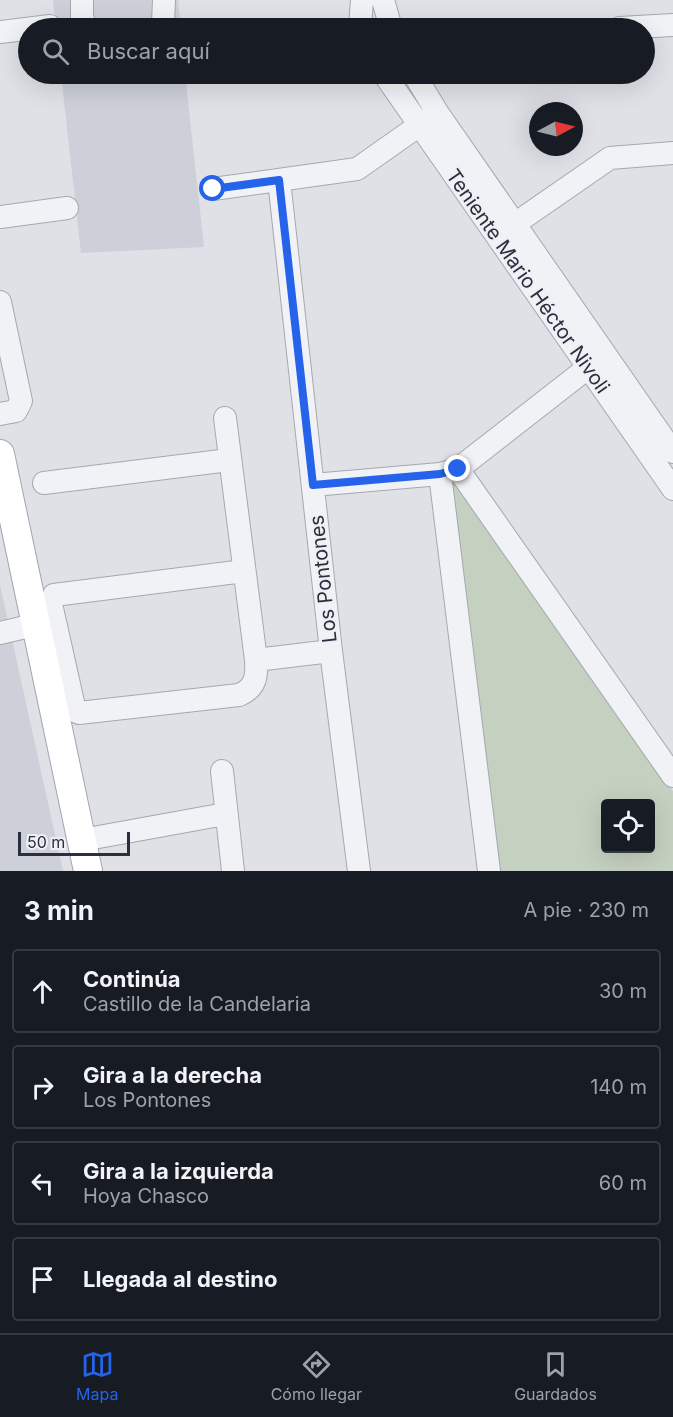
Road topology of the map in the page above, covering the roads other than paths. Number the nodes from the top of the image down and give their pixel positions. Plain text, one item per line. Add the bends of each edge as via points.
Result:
1 (82, 0) edge
2 (164, 0) edge
3 (362, 0) edge
4 (383, 0) edge
5 (82, 18) edge
6 (163, 18) edge
7 (361, 18) edge
8 (388, 18) edge
9 (673, 25) edge
10 (655, 26) edge
11 (18, 30) edge
12 (0, 32) edge
13 (394, 84) edge
14 (417, 84) edge
15 (428, 119) junction
16 (673, 154) edge
17 (279, 180) junction
18 (213, 189) dead end
19 (67, 208) dead end
20 (0, 217) edge
21 (505, 230) junction
22 (0, 302) edge
23 (597, 361) junction
24 (0, 414) edge
25 (225, 418) dead end
26 (673, 452) edge
27 (0, 454) edge
28 (230, 460) junction
29 (449, 471) junction
30 (44, 483) dead end
31 (313, 485) junction
32 (673, 489) edge
33 (5, 501) edge
34 (244, 571) junction
35 (34, 625) junction
36 (0, 633) edge
37 (331, 651) junction
38 (256, 660) junction
39 (222, 771) dead end
40 (673, 776) edge
41 (225, 814) junction
42 (82, 840) junction
43 (88, 871) edge
44 (233, 871) edge
45 (359, 871) edge
46 (489, 871) edge

1 - 5 street
2 - 6 street
3 - 7 street
4 - 8 street
9 - 10 street
11 - 12 street
13 - 15 street, Teniente Mario Héctor Nivoli
14 - 15 street, Teniente Mario Héctor Nivoli
15 - 17 street via 357,169
15 - 21 street, Teniente Mario Héctor Nivoli
16 - 21 street via 610,158
17 - 18 street
17 - 31 street, Los Pontones
19 - 20 street
21 - 23 street, Teniente Mario Héctor Nivoli
22 - 24 street via 21,401 16,411
23 - 26 street, Teniente Mario Héctor Nivoli
23 - 29 street
23 - 32 street, Teniente Mario Héctor Nivoli
25 - 28 street
27 - 33 main road
28 - 30 street
28 - 34 street
29 - 31 street
29 - 40 street
29 - 46 street
31 - 37 street, Los Pontones
33 - 35 main road
34 - 38 street
34 - 38 street via 59,592 51,604 75,711 79,714 239,695 254,684
35 - 36 street
35 - 42 main road
37 - 38 street
37 - 45 street, Los Pontones
39 - 41 street
41 - 42 street
41 - 44 street
42 - 43 main road

